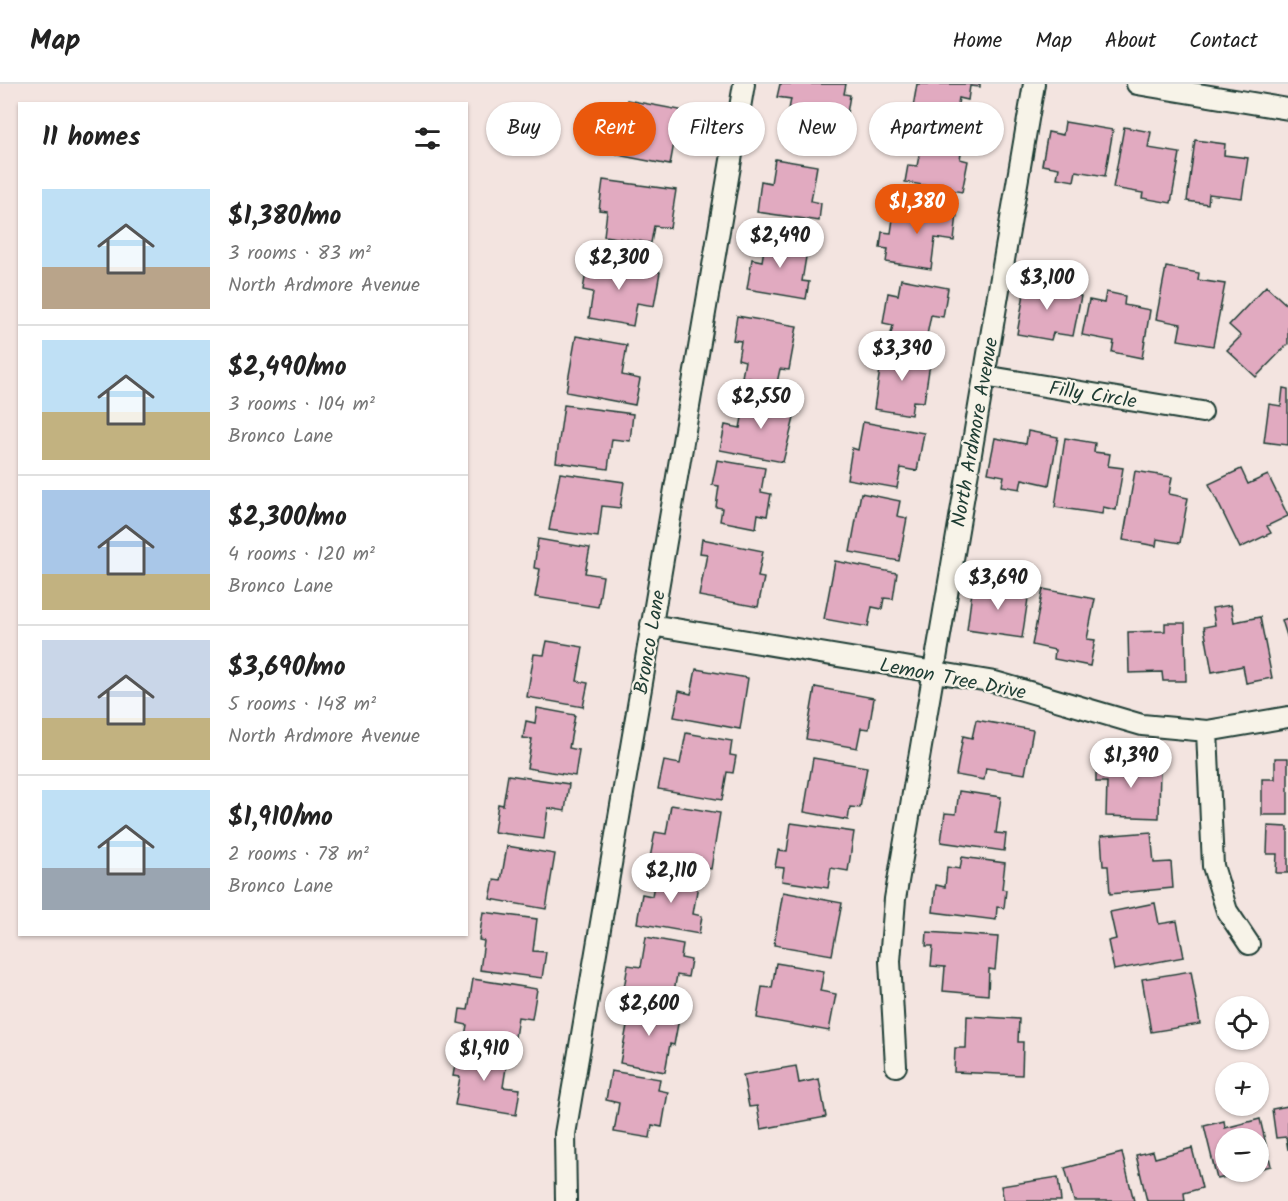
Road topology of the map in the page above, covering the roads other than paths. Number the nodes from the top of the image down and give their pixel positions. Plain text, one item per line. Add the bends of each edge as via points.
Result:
1 (744, 84) edge
2 (1034, 84) edge
3 (1137, 84) edge
4 (1288, 109) edge
5 (984, 376) junction
6 (1202, 412) dead end
7 (651, 625) junction
8 (933, 672) junction
9 (1288, 717) edge
10 (1207, 732) junction
11 (1249, 944) dead end
12 (896, 1066) dead end
13 (566, 1201) edge

1 - 7 street, Bronco Lane
2 - 5 street, North Ardmore Avenue
3 - 4 street
5 - 6 street, Filly Circle
5 - 8 street, North Ardmore Avenue
7 - 8 street, Lemon Tree Drive
7 - 13 street, Bronco Lane via 565,1134
8 - 10 street, Lemon Tree Drive via 996,682 1142,725
8 - 12 street, North Ardmore Avenue via 895,898 890,962
9 - 10 street, Lemon Tree Drive
10 - 11 street via 1212,866 1227,911

